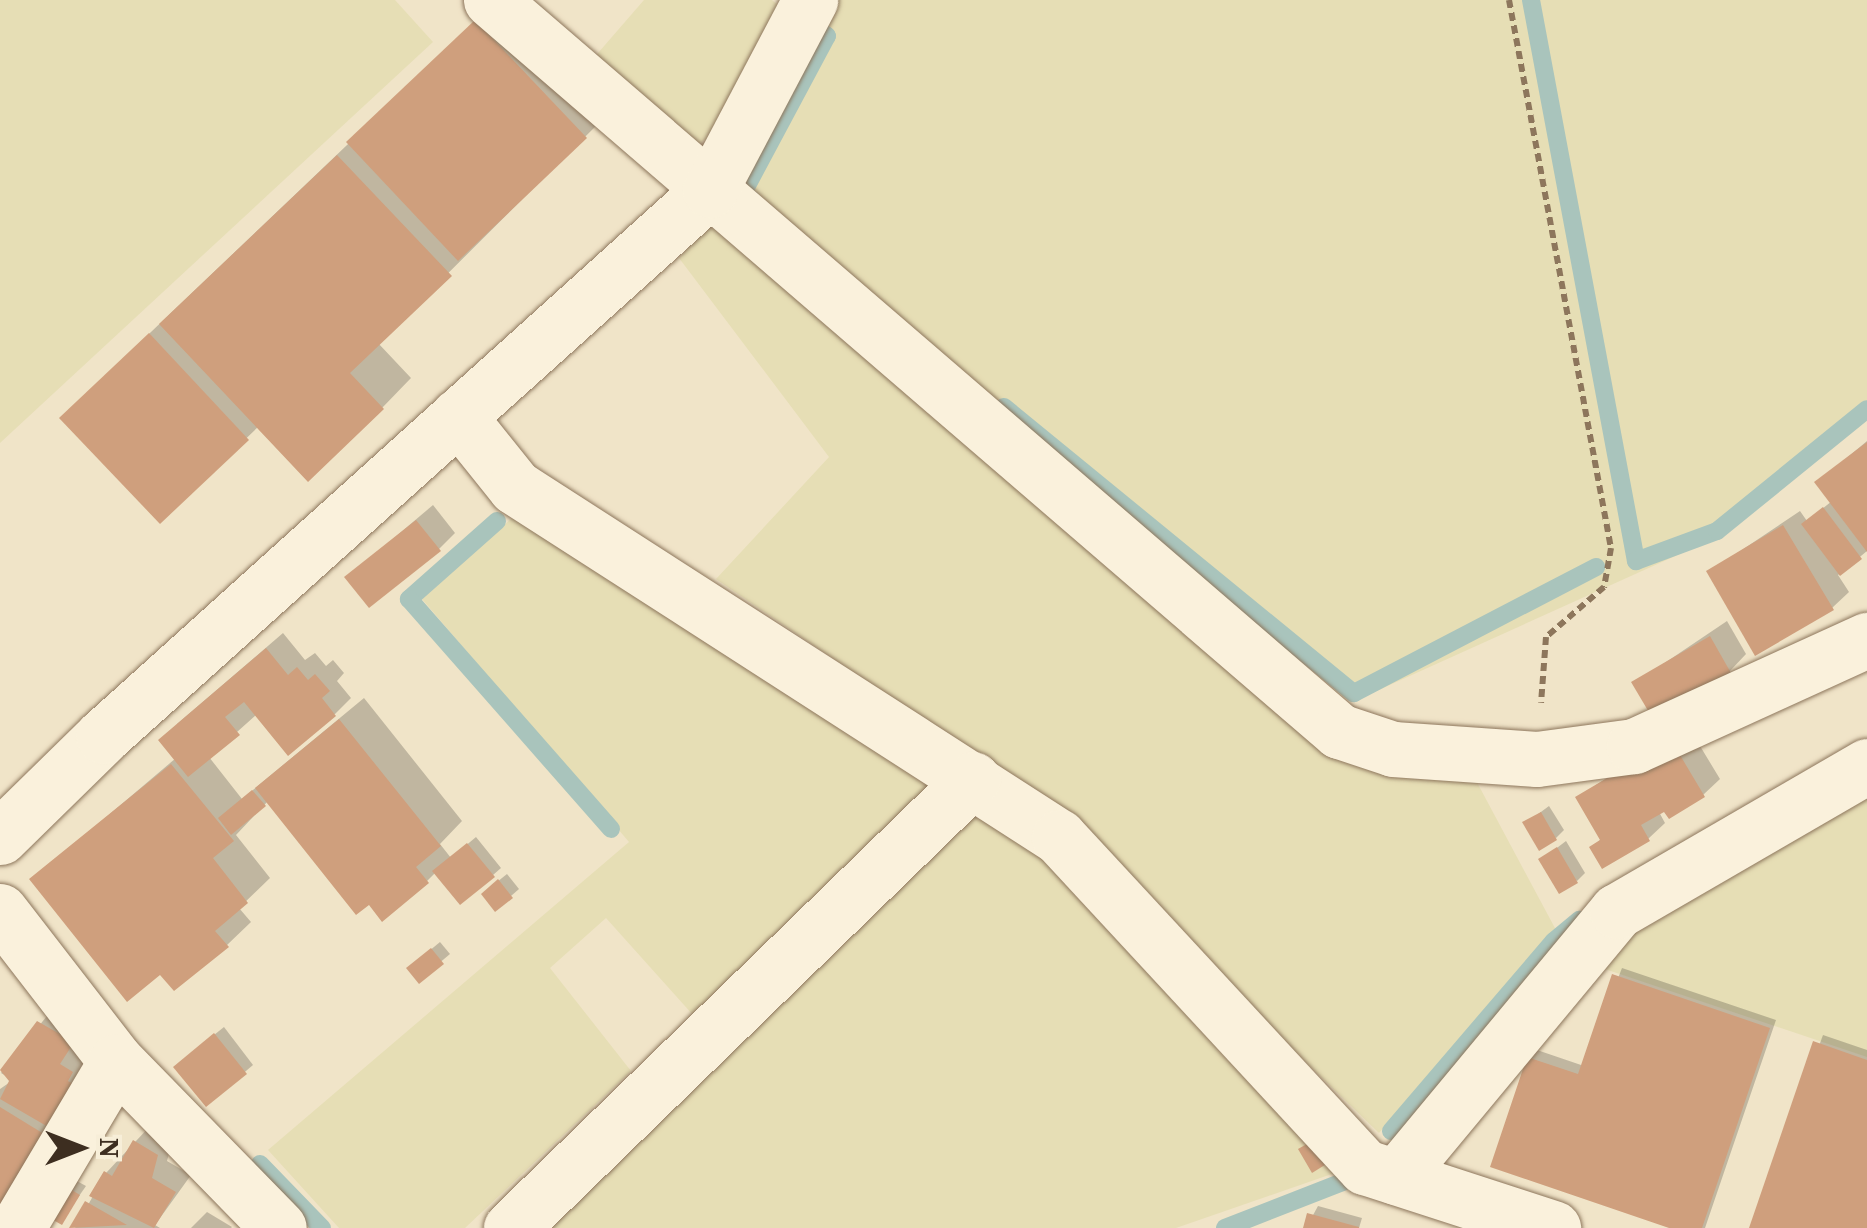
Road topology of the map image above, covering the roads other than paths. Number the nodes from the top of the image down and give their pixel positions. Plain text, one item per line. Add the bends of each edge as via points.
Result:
1 (491, 0) edge
2 (810, 0) edge
3 (710, 190) junction
4 (458, 416) junction
5 (1864, 648) edge
6 (1867, 766) edge
7 (973, 780) junction
8 (0, 838) edge
9 (0, 911) edge
10 (128, 1074) junction
11 (1396, 1177) junction
12 (16, 1228) edge
13 (248, 1228) edge
14 (279, 1228) edge
15 (511, 1228) edge
16 (1553, 1228) edge

1 - 3 street
2 - 3 street
3 - 4 street
3 - 5 street via 1340,731 1392,749 1537,759 1634,746
4 - 7 street via 515,487
4 - 8 street via 103,736
6 - 11 street via 1617,911
7 - 11 street via 1059,837 1365,1168
7 - 15 street
9 - 10 street
10 - 12 street
10 - 13 street
10 - 14 street
11 - 16 street

